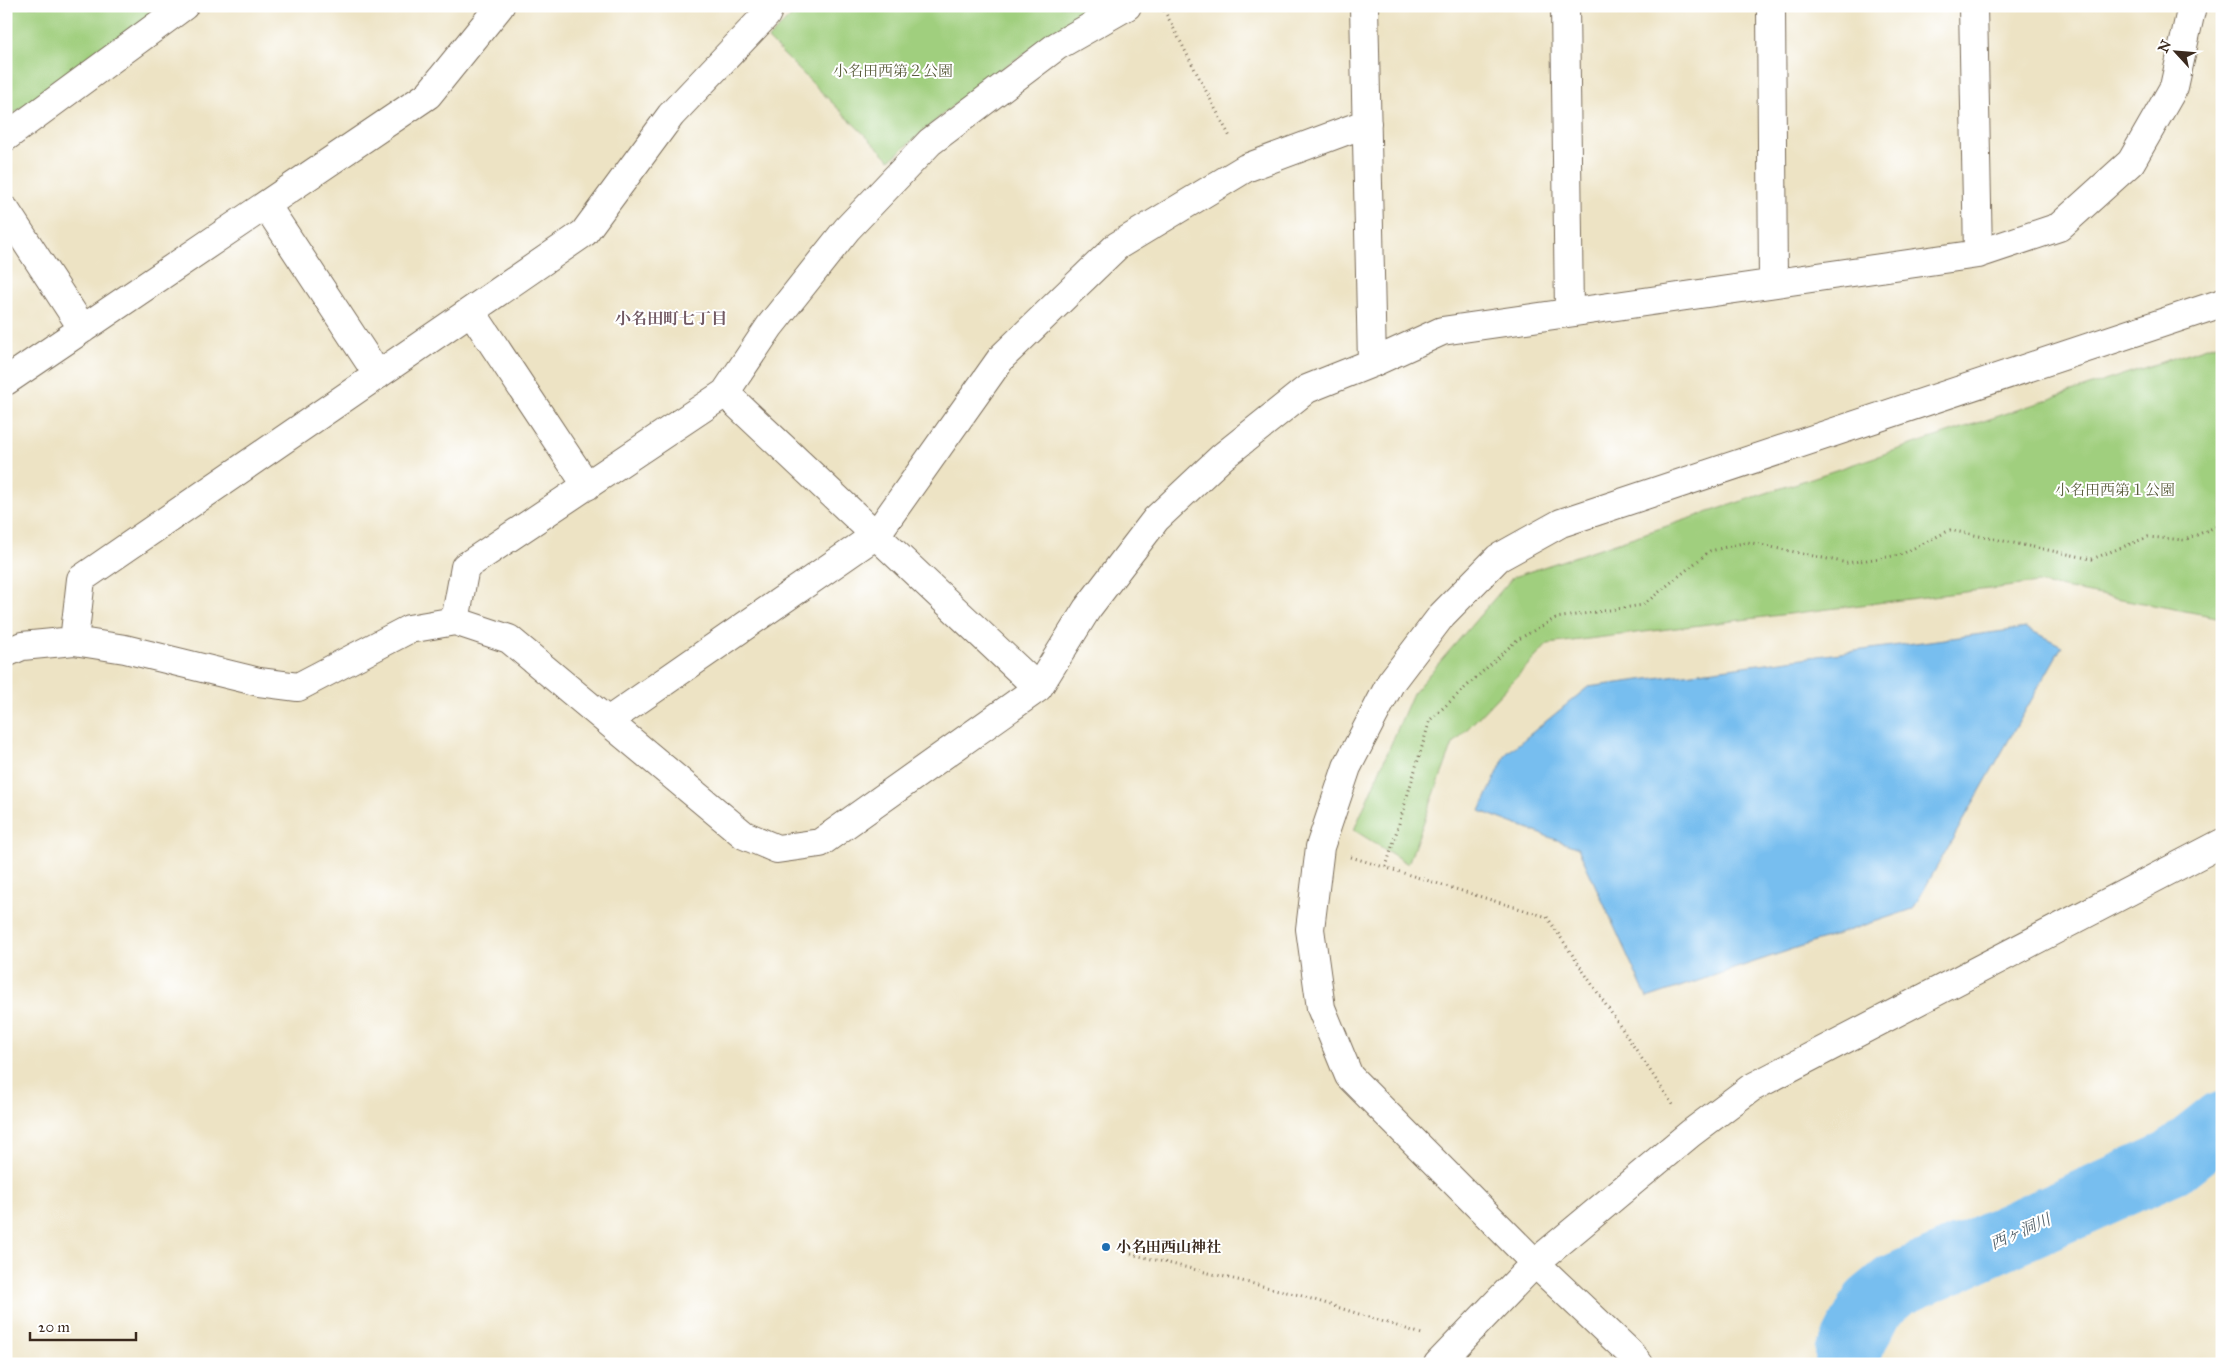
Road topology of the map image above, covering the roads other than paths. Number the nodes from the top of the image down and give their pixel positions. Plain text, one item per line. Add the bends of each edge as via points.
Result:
1 (184, 6) edge
2 (500, 6) edge
3 (770, 6) edge
4 (1127, 6) edge
5 (1364, 6) edge
6 (1565, 6) edge
7 (1771, 6) edge
8 (1973, 6) edge
9 (2192, 6) edge
10 (1367, 123) junction
11 (6, 137) edge
12 (266, 205) junction
13 (6, 211) edge
14 (1978, 254) junction
15 (1774, 283) junction
16 (2222, 302) edge
17 (471, 311) junction
18 (1569, 312) junction
19 (84, 329) junction
20 (1372, 363) junction
21 (378, 375) junction
22 (6, 381) edge
23 (725, 393) junction
24 (586, 486) junction
25 (876, 535) junction
26 (455, 621) junction
27 (74, 641) junction
28 (6, 653) edge
29 (1038, 688) junction
30 (608, 721) junction
31 (2222, 842) edge
32 (1535, 1263) junction
33 (1447, 1354) edge
34 (1639, 1364) edge

1 - 11 street
2 - 12 street via 428,95
3 - 17 street via 766,15 671,115 584,233
4 - 23 street via 1057,46 930,142 847,229 770,326
5 - 10 street
6 - 18 street
7 - 15 street
8 - 14 street
9 - 14 street via 2174,87 2131,162 2059,228
10 - 20 street
10 - 25 street via 1246,168 1116,246 1002,357
12 - 19 street
12 - 21 street
13 - 19 street
14 - 15 street
15 - 18 street
16 - 32 street via 1561,523 1498,558 1442,615 1391,682 1347,768 1320,847 1310,929 1321,1008 1348,1076
17 - 21 street
17 - 24 street
18 - 20 street via 1442,330
19 - 22 street
20 - 29 street via 1308,389 1222,457 1156,519 1087,609
21 - 27 street via 81,579
23 - 24 street
23 - 25 street
24 - 26 street via 466,567
25 - 29 street
25 - 30 street
26 - 27 street via 409,629 298,687 259,682 126,649
26 - 30 street via 509,639
27 - 28 street via 22,646
29 - 30 street via 820,843 777,849 744,835
31 - 32 street via 1751,1088 1691,1133
32 - 33 street
32 - 34 street

